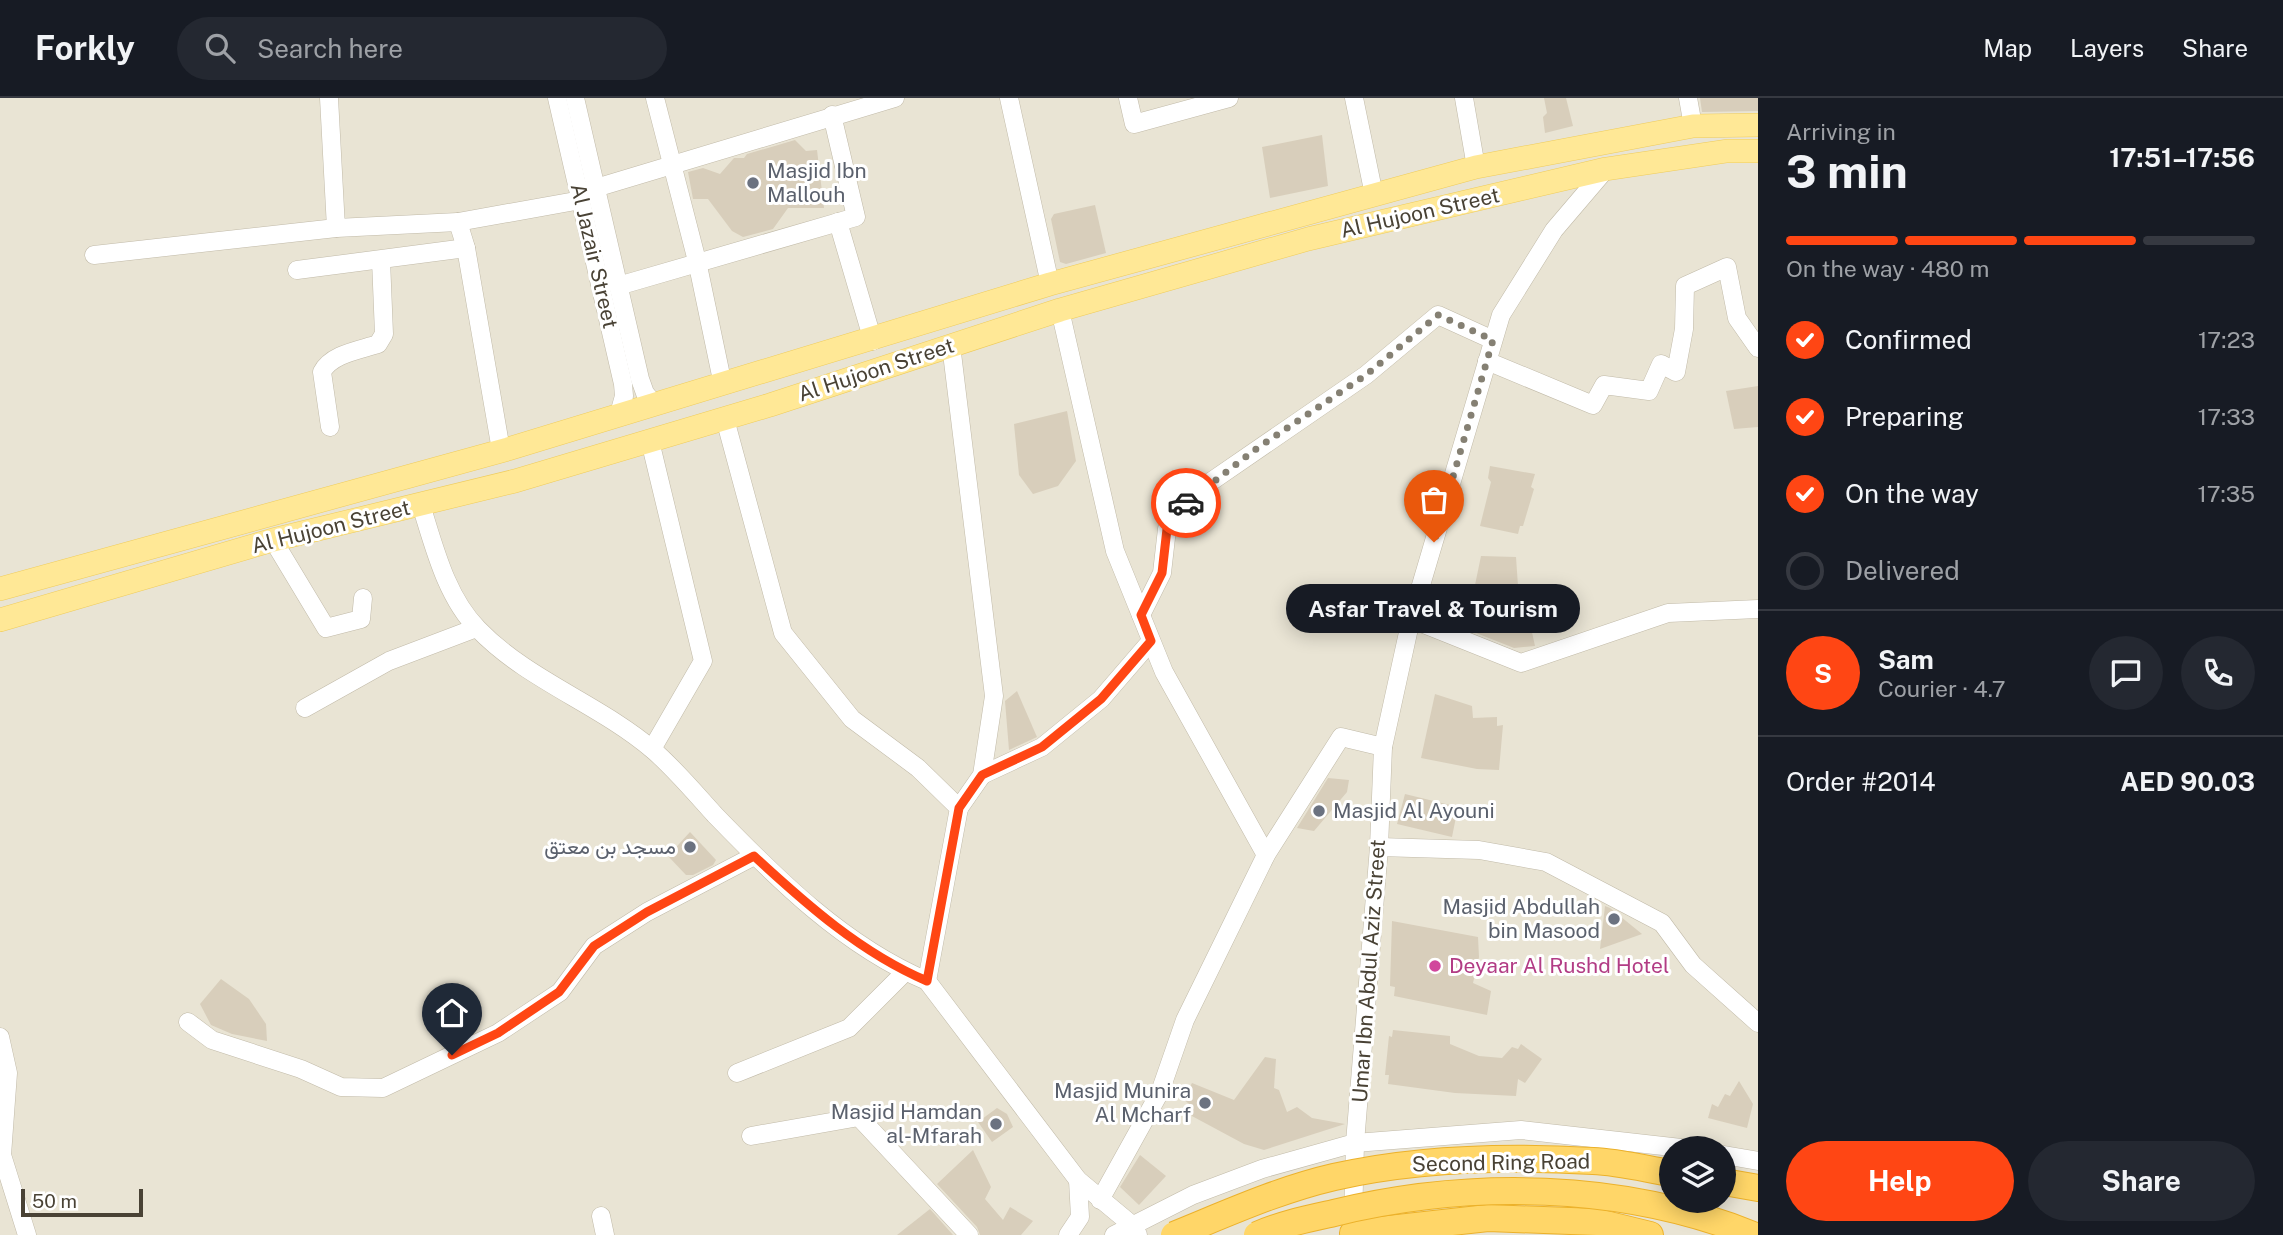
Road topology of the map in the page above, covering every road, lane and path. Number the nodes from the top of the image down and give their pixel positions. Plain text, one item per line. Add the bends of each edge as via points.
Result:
1 (329, 98) edge
2 (557, 98) edge
3 (575, 98) edge
4 (655, 98) edge
5 (895, 98) edge
6 (1009, 98) edge
7 (1128, 98) edge
8 (1229, 98) edge
9 (1354, 98) edge
10 (1464, 98) edge
11 (1688, 98) edge
12 (832, 115) junction
13 (1758, 125) edge
14 (1693, 126) junction
15 (1758, 151) edge
16 (674, 166) junction
17 (1476, 167) junction
18 (1606, 169) junction
19 (585, 194) junction
20 (1374, 195) junction
21 (458, 222) junction
22 (838, 222) junction
23 (336, 228) junction
24 (466, 248) junction
25 (94, 255) dead end
26 (381, 260) junction
27 (697, 261) junction
28 (297, 270) dead end
29 (1050, 285) junction
30 (618, 286) junction
31 (1060, 310) junction
32 (1493, 340) junction
33 (873, 341) junction
34 (951, 345) junction
35 (1758, 348) edge
36 (1487, 361) junction
37 (723, 385) junction
38 (654, 404) junction
39 (619, 414) junction
40 (725, 419) junction
41 (330, 427) dead end
42 (650, 441) junction
43 (501, 450) junction
44 (421, 505) junction
45 (273, 540) junction
46 (0, 589) edge
47 (363, 598) dead end
48 (1758, 609) edge
49 (1141, 615) junction
50 (1410, 619) junction
51 (0, 620) edge
52 (476, 628) junction
53 (1151, 641) junction
54 (304, 708) dead end
55 (1383, 747) junction
56 (652, 749) junction
57 (982, 775) junction
58 (959, 808) junction
59 (1379, 847) junction
60 (1266, 855) junction
61 (754, 856) junction
62 (905, 972) junction
63 (927, 981) junction
64 (188, 1022) dead end
65 (1758, 1023) edge
66 (0, 1037) edge
67 (737, 1073) dead end
68 (751, 1136) dead end
69 (1355, 1143) junction
70 (1659, 1146) edge
71 (1736, 1157) edge
72 (1758, 1161) edge
73 (1659, 1171) edge
74 (1078, 1180) junction
75 (1736, 1184) edge
76 (1758, 1188) edge
77 (1100, 1200) junction
78 (601, 1216) dead end
79 (1135, 1230) edge
80 (1348, 1234) edge
81 (27, 1235) edge
82 (605, 1235) edge
83 (969, 1235) edge
84 (1068, 1235) edge
85 (1114, 1235) edge
86 (1174, 1235) edge
87 (1257, 1235) edge
88 (1650, 1235) edge
89 (1753, 1235) edge

1 - 23 street
2 - 19 street, Al Jazair Street
3 - 19 street, Al Jazair Street
4 - 16 street
5 - 12 street
6 - 29 street
7 - 8 street via 1134,124
9 - 20 street
10 - 17 street
11 - 14 street
12 - 16 street
12 - 22 street via 856,217
13 - 14 main road, Al Hujoon Street
14 - 17 main road, Al Hujoon Street
15 - 18 main road, Al Hujoon Street via 1727,151
16 - 19 street
16 - 27 street
17 - 20 main road, Al Hujoon Street
18 - 31 main road, Al Hujoon Street via 1308,239
18 - 32 street, Umar Ibn Abdul Aziz Street via 1554,230 1501,315
19 - 21 street
19 - 30 street, Al Jazair Street
19 - 39 street, Al Jazair Street via 623,384
20 - 29 main road, Al Hujoon Street
21 - 23 street
21 - 24 street
22 - 27 street
22 - 33 street
23 - 25 street
24 - 26 street
24 - 43 street
26 - 28 street
26 - 41 street via 384,334 378,344 336,358 321,372
27 - 30 street
27 - 37 street
29 - 33 main road, Al Hujoon Street
30 - 38 street, Al Jazair Street via 642,386
31 - 34 main road, Al Hujoon Street
31 - 49 street via 1115,551
32 - 36 street, Umar Ibn Abdul Aziz Street
32 - 49 street via 1438,315 1366,375 1190,496 1167,529 1162,573
33 - 37 main road, Al Hujoon Street
34 - 40 main road, Al Hujoon Street
34 - 57 street via 994,696
35 - 36 street via 1737,318 1727,267 1685,286 1676,372 1661,365 1648,391 1604,385 1593,405
36 - 50 street, Umar Ibn Abdul Aziz Street
37 - 38 main road, Al Hujoon Street
38 - 39 main road, Al Hujoon Street
39 - 43 main road, Al Hujoon Street
40 - 42 main road, Al Hujoon Street
40 - 58 street via 783,633 852,719 918,768
42 - 44 main road, Al Hujoon Street
42 - 56 street via 704,661
43 - 46 main road, Al Hujoon Street
44 - 45 main road, Al Hujoon Street
44 - 52 street via 442,569
45 - 47 street via 326,628 361,619
45 - 51 main road, Al Hujoon Street
48 - 50 street via 1668,613 1521,663
49 - 53 street
50 - 55 street, Umar Ibn Abdul Aziz Street
52 - 54 street via 389,661
52 - 56 street via 502,652
53 - 57 street via 1101,699 1042,747
53 - 60 street
55 - 59 street, Umar Ibn Abdul Aziz Street
55 - 60 street via 1341,737
56 - 61 street
57 - 58 street
58 - 63 street
59 - 65 street via 1479,850 1546,862 1662,923 1693,965
59 - 69 street, Umar Ibn Abdul Aziz Street
60 - 77 street via 1185,1020 1160,1092
61 - 62 street via 813,911
61 - 64 street via 647,912 594,946 559,992 498,1033 383,1088 341,1087 212,1040
62 - 63 street
62 - 67 street via 849,1028
63 - 74 street
66 - 81 street via 8,1073 2,1155
68 - 83 street via 859,1117
69 - 70 street via 1521,1130
69 - 79 street via 1262,1169 1194,1195
69 - 80 street, Umar Ibn Abdul Aziz Street
71 - 72 street
73 - 86 highway, Second Ring Road, bridge via 1595,1161 1466,1160 1394,1166 1332,1177 1270,1196
74 - 77 street
74 - 84 street via 1080,1217
75 - 76 highway
77 - 79 street
78 - 82 street
79 - 85 street
80 - 88 highway via 1488,1218 1597,1222
87 - 89 highway, Second Ring Road, bridge via 1391,1199 1493,1191 1614,1198 1673,1209

